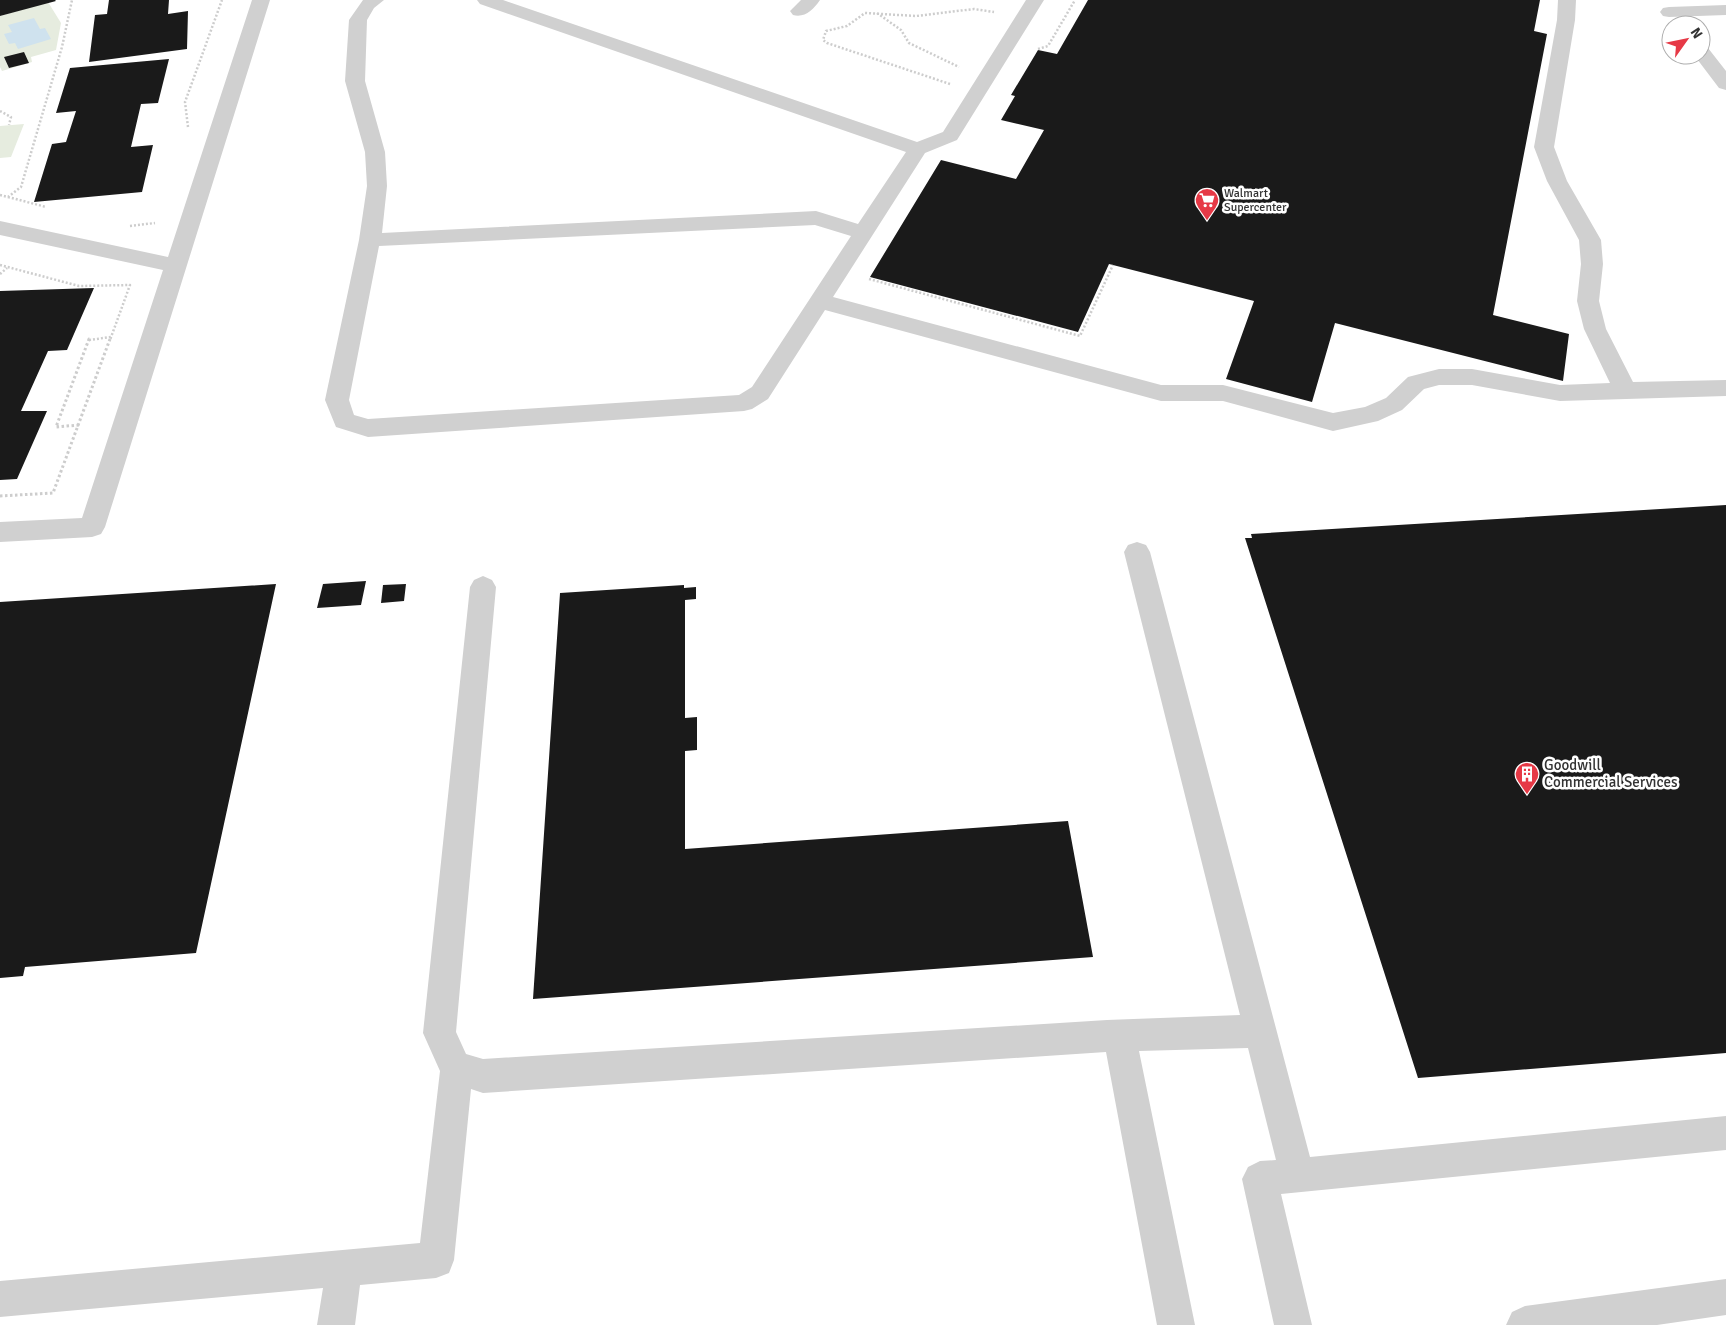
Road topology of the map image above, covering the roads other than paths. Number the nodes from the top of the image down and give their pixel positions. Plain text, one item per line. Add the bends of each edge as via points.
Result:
1 (261, 0) edge
2 (375, 0) edge
3 (486, 0) edge
4 (1035, 0) edge
5 (1567, 0) edge
6 (1726, 10) edge
7 (1669, 12) edge
8 (1711, 65) edge
9 (1726, 84) edge
10 (918, 149) junction
11 (0, 228) edge
12 (863, 233) junction
13 (370, 240) junction
14 (176, 266) junction
15 (820, 301) junction
16 (1726, 388) edge
17 (1626, 392) junction
18 (0, 532) edge
19 (1137, 552) dead end
20 (483, 587) dead end
21 (1261, 1031) junction
22 (1119, 1036) junction
23 (457, 1067) junction
24 (1726, 1133) edge
25 (1298, 1176) junction
26 (344, 1268) junction
27 (1726, 1297) edge
28 (0, 1299) edge
29 (336, 1325) edge
30 (1176, 1325) edge
31 (1294, 1325) edge
32 (1525, 1325) edge

1 - 14 street
2 - 13 street via 367,5 358,20 355,81 375,152 377,186
3 - 10 street
4 - 10 street via 950,136
5 - 17 street via 1544,147 1557,181 1590,240 1592,264 1588,301 1595,329
6 - 7 street
8 - 9 street
10 - 12 street
11 - 14 street
12 - 13 street via 816,218
12 - 15 street
13 - 15 street via 337,400 344,421 368,428 744,403 760,393
14 - 18 street via 92,527
15 - 17 street via 1161,393 1224,393 1333,422 1370,415 1394,404 1416,383 1439,377 1472,377 1560,393
16 - 17 street
19 - 21 street
20 - 23 street via 439,1033
21 - 22 street
21 - 25 street
22 - 23 street via 483,1076
22 - 30 street
23 - 26 street via 436,1260
24 - 25 street
25 - 31 street via 1260,1179
26 - 28 street
26 - 29 street
27 - 32 street

